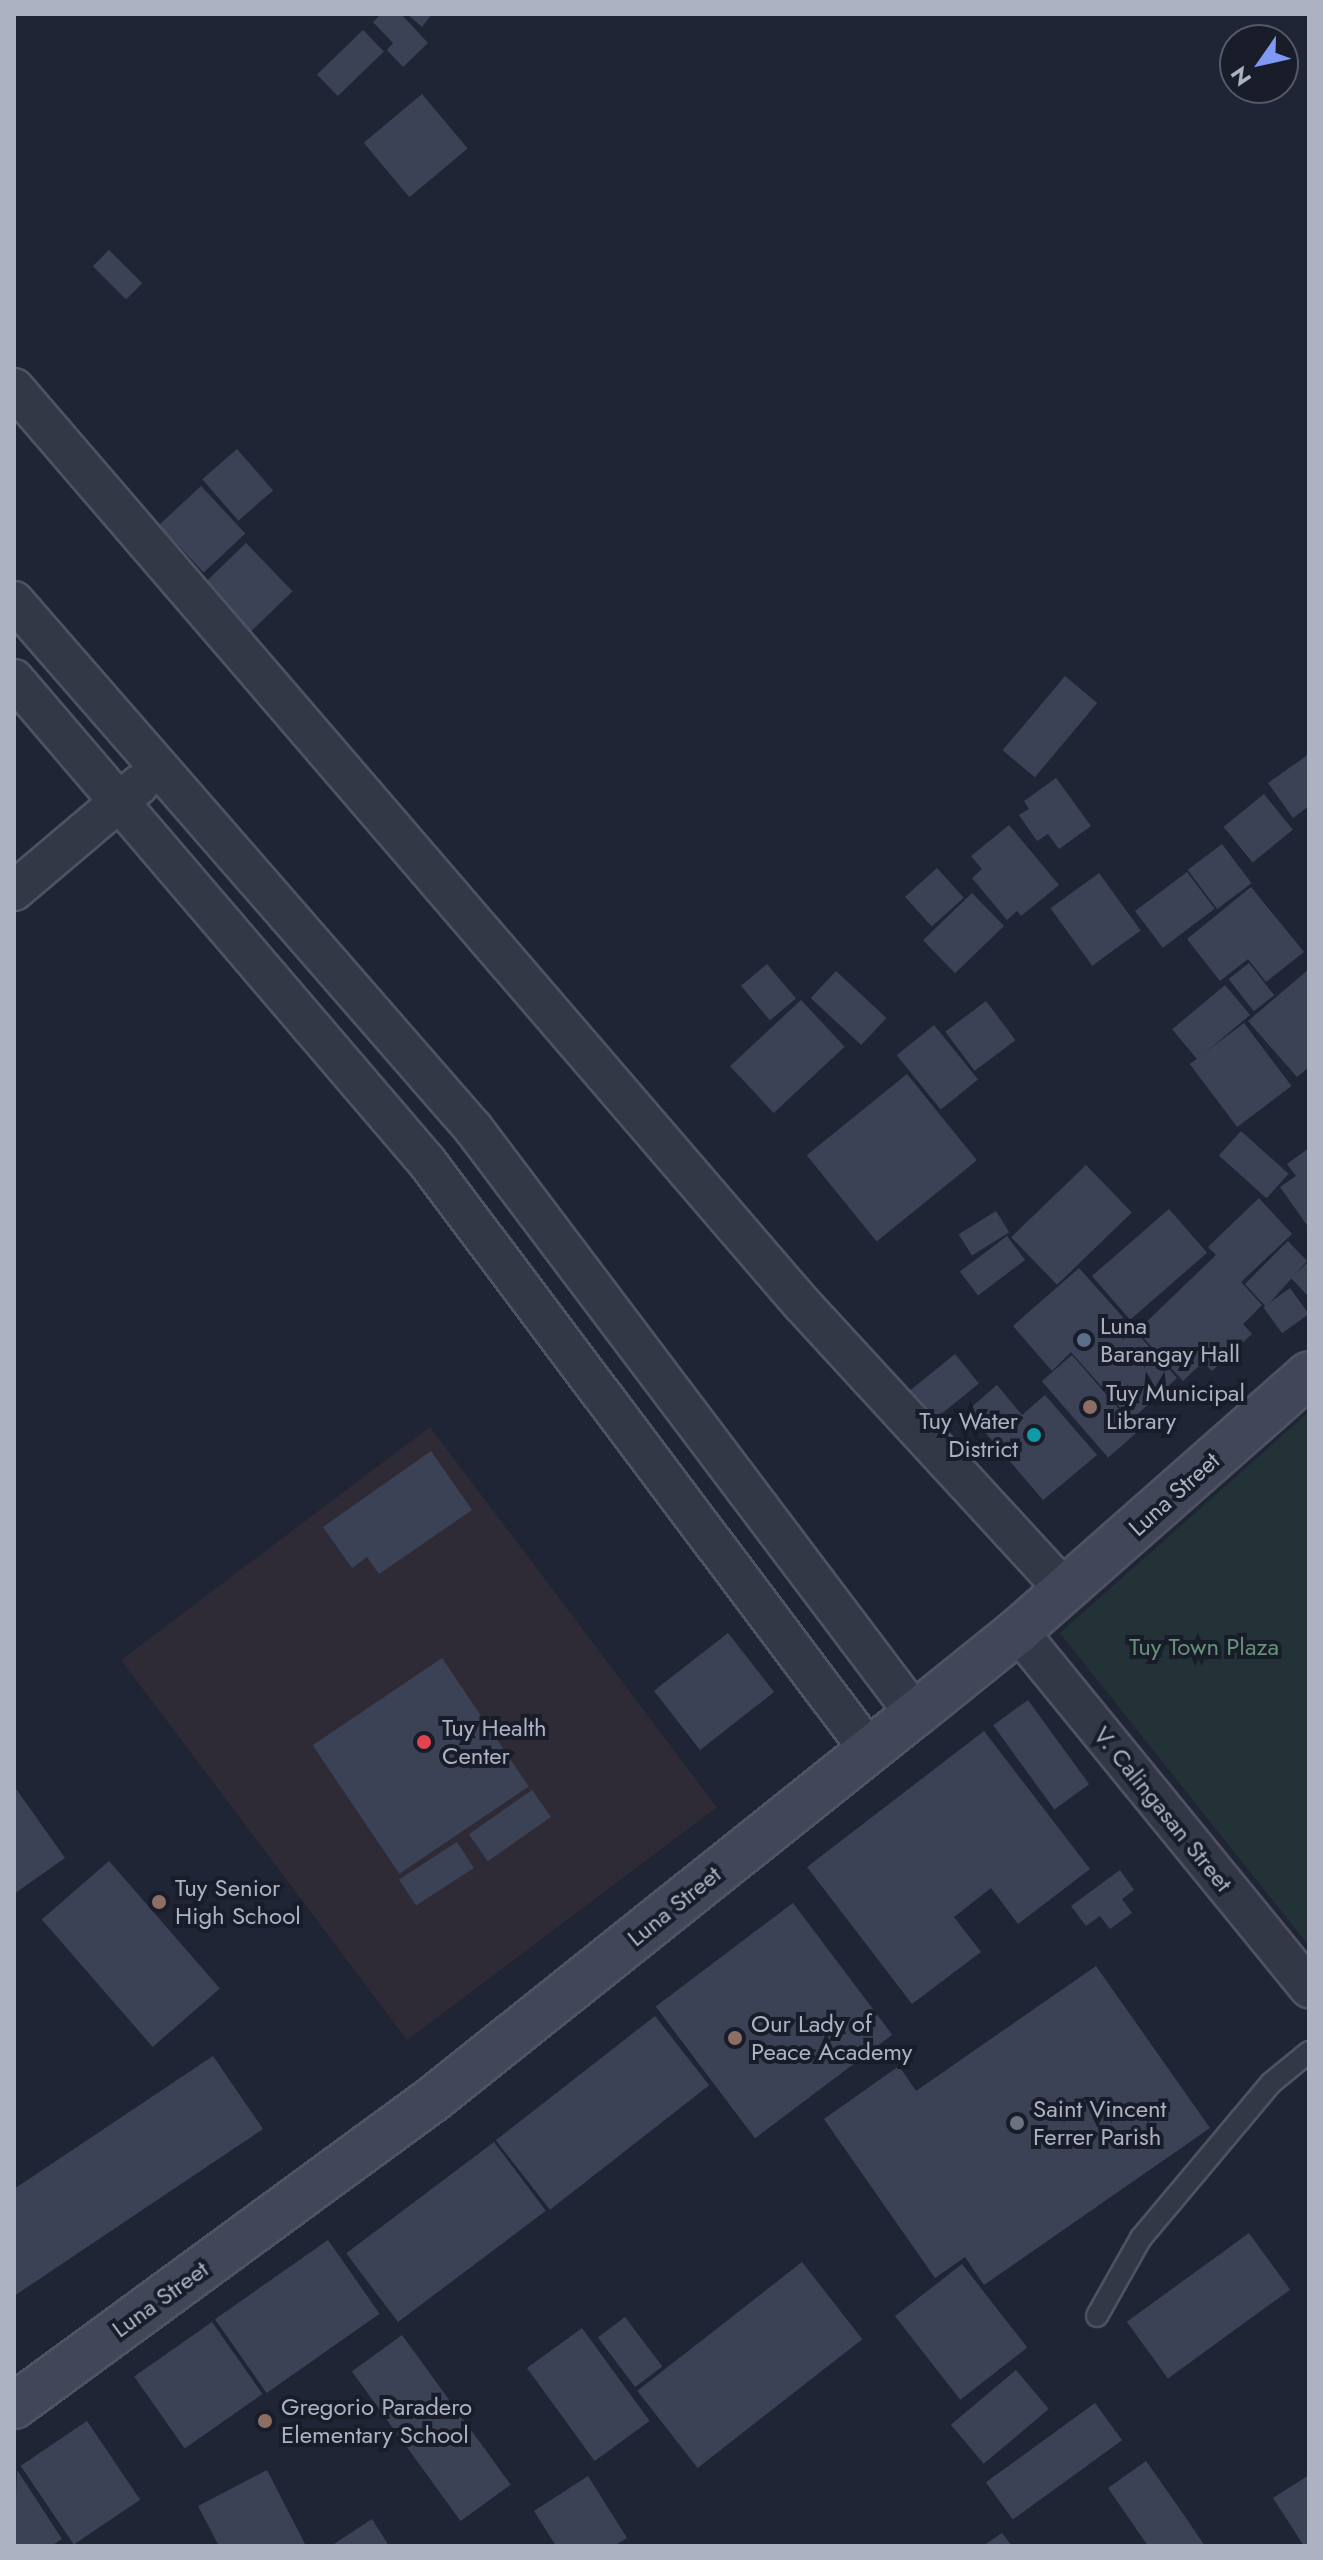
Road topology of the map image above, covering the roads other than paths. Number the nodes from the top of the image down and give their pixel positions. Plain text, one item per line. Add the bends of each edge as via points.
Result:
1 (14, 388) edge
2 (14, 601) edge
3 (14, 679) edge
4 (160, 768) junction
5 (119, 802) junction
6 (14, 891) edge
7 (1309, 1374) edge
8 (1065, 1590) junction
9 (1018, 1631) junction
10 (915, 1714) junction
11 (869, 1750) junction
12 (1309, 1988) edge
13 (1309, 2052) edge
14 (1097, 2316) dead end
15 (14, 2406) edge

1 - 8 street via 802,1304
2 - 4 street
3 - 5 street
4 - 5 street
4 - 10 street via 473,1128
5 - 6 street
5 - 11 street via 427,1162
7 - 8 street, Luna Street
8 - 9 street, Luna Street
9 - 10 street, Luna Street
9 - 12 street, V. Calingasan Street
10 - 11 street, Luna Street
11 - 15 street, Luna Street via 433,2099
13 - 14 lane via 1271,2083 1141,2238

